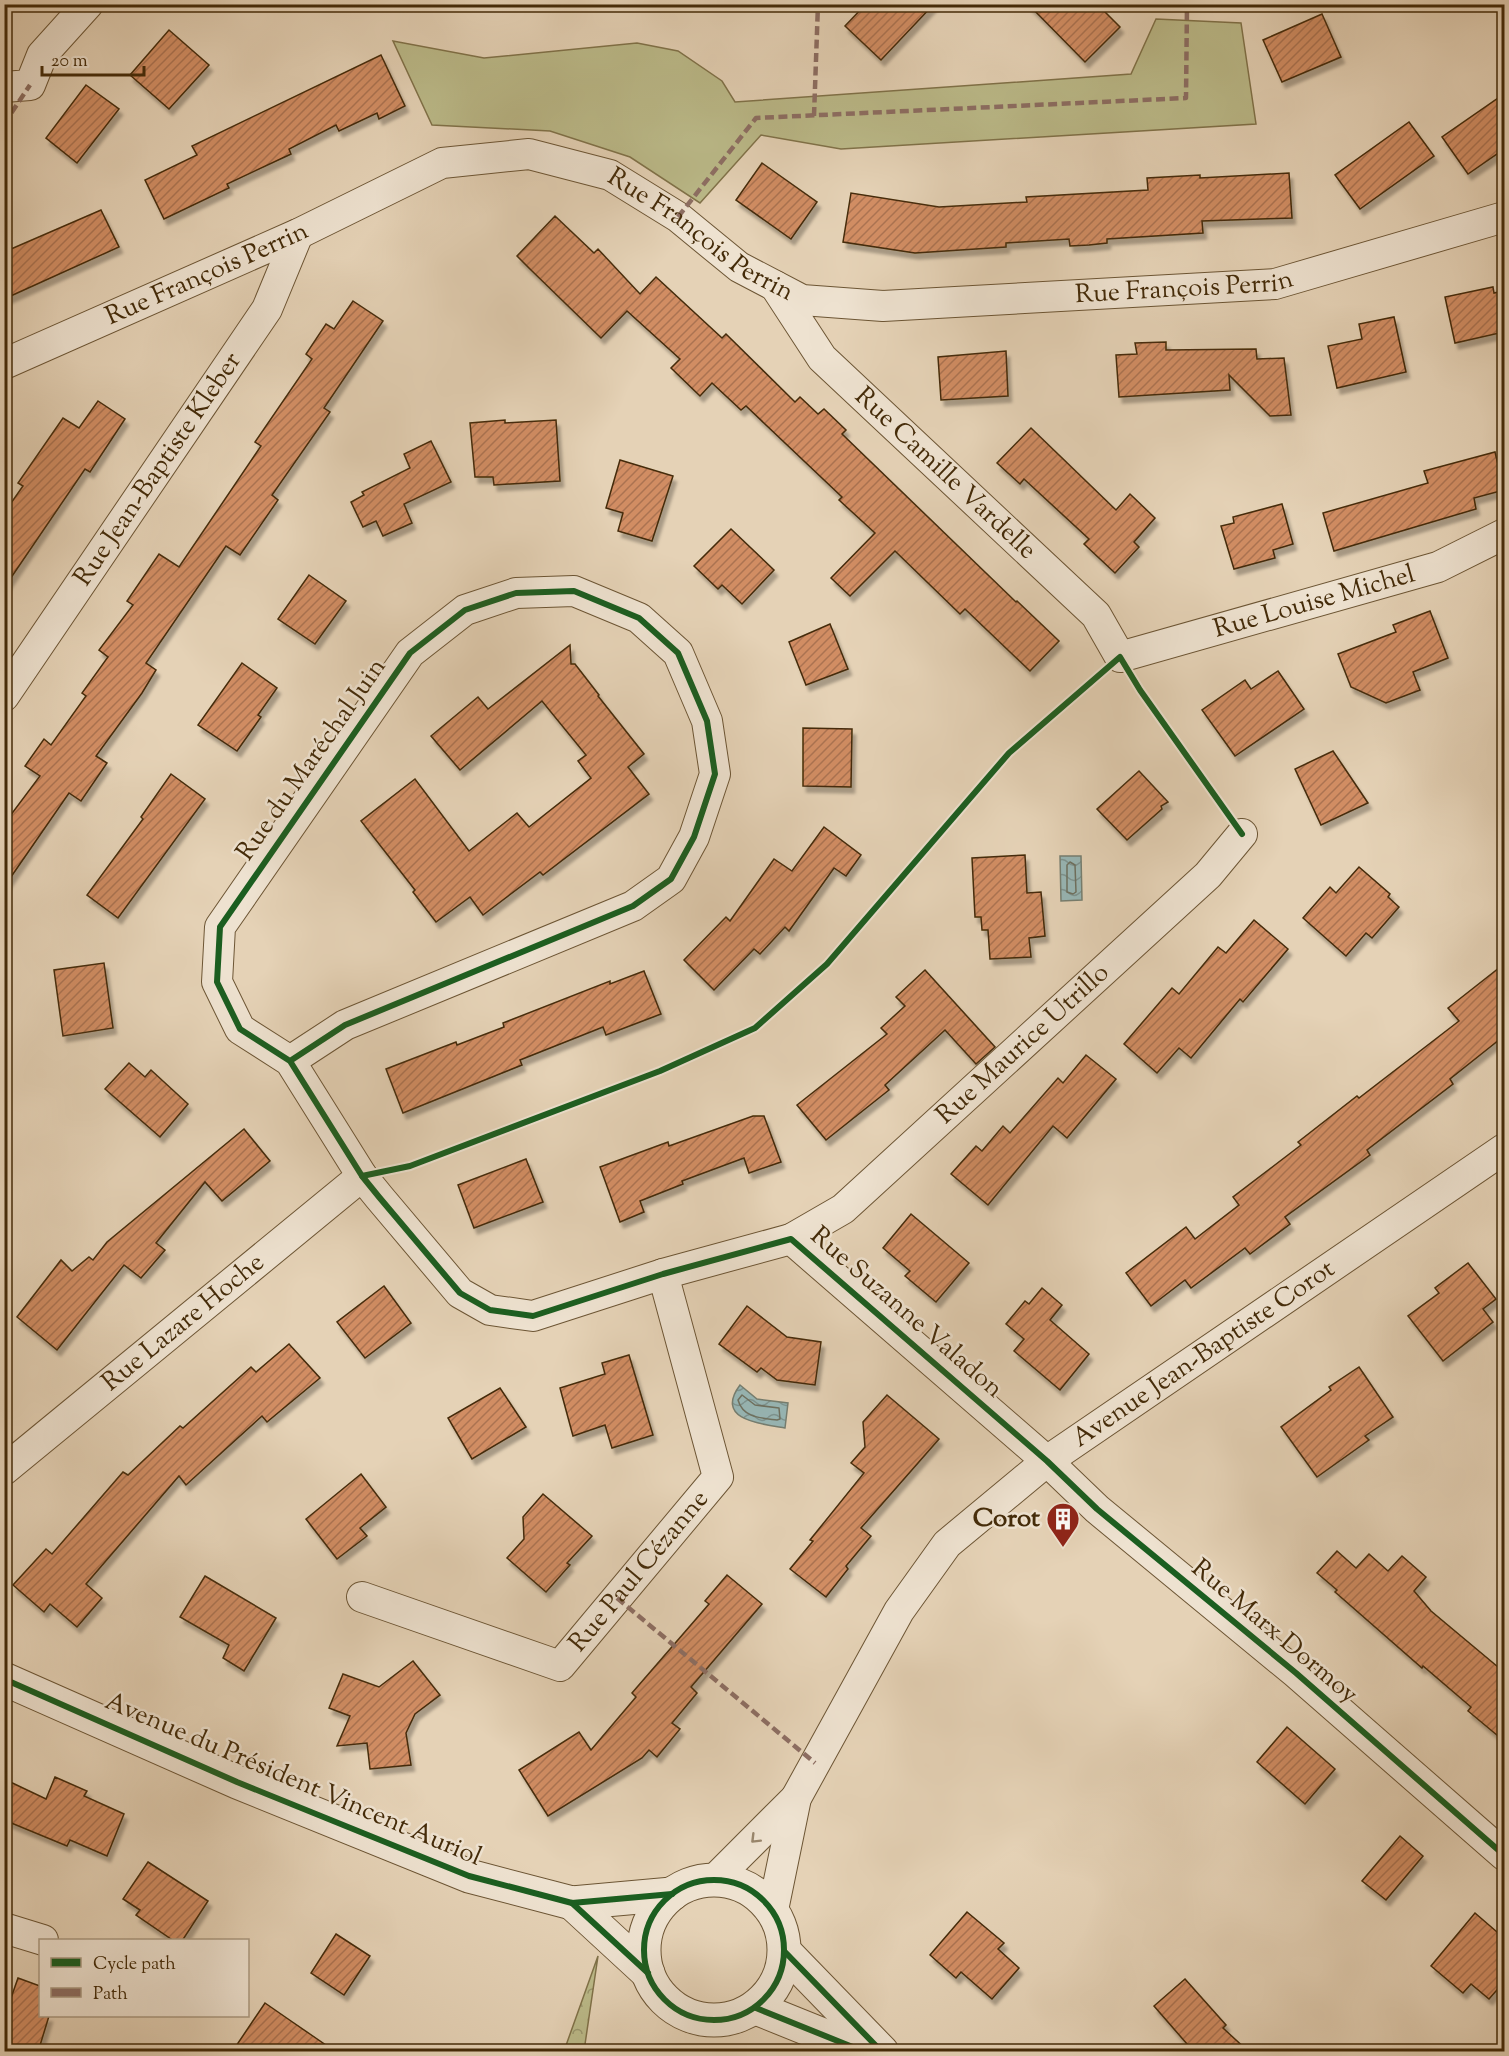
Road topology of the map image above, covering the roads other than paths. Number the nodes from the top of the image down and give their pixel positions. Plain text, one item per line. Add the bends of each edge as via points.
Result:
1 (88, 4) edge
2 (4, 87) edge
3 (1504, 217) edge
4 (298, 234) junction
5 (776, 286) junction
6 (4, 364) edge
7 (1504, 534) edge
8 (1120, 657) joint
9 (4, 696) edge
10 (1242, 834) dead end
11 (290, 1061) junction
12 (1504, 1149) edge
13 (362, 1176) junction
14 (791, 1239) junction
15 (663, 1274) junction
16 (1047, 1461) junction
17 (4, 1470) edge
18 (362, 1597) dead end
19 (4, 1679) edge
20 (796, 1798) junction
21 (1504, 1855) edge
22 (714, 1880) junction
23 (672, 1894) junction
24 (572, 1903) junction
25 (773, 1910) junction
26 (4, 1928) edge
27 (39, 1940) edge
28 (785, 1952) junction
29 (648, 1973) junction
30 (756, 2008) junction
31 (865, 2052) edge
32 (882, 2052) edge

1 - 2 street via 42,55 30,85
3 - 5 street, Rue François Perrin via 1275,284 883,306 802,300
4 - 5 street, Rue François Perrin via 442,163 529,154 610,175 678,217 739,267
4 - 6 street, Rue François Perrin
4 - 9 street, Rue Jean-Baptiste Kleber via 267,309
5 - 8 street, Rue Camille Vardelle via 822,358 1096,615
7 - 8 street, Rue Louise Michel via 1438,567
10 - 14 street, Rue Maurice Utrillo via 1208,875 843,1209
11 - 11 street, Rue du Maréchal Juin via 345,1025 633,906 671,879 694,837 715,774 707,722 678,653 639,618 574,591 516,593 465,610 410,653 220,927 217,982 240,1029
11 - 13 street, Rue du Maréchal Juin
12 - 16 street, Avenue Jean-Baptiste Corot
13 - 15 street, Rue Suzanne Valadon via 460,1293 490,1310 533,1316
13 - 17 street, Rue Lazare Hoche
14 - 15 street, Rue Suzanne Valadon
14 - 16 street, Rue Suzanne Valadon
15 - 18 street, Rue Paul Cézanne via 718,1477 560,1666
16 - 20 street, Avenue Jean-Baptiste Corot via 947,1544 899,1611
16 - 21 street, Rue Marx Dormoy via 1097,1509 1296,1674
19 - 24 street, Avenue du Président Vincent Auriol via 237,1782 469,1876
20 -> 22 street, Avenue Jean-Baptiste Corot
20 - 25 street, Avenue Jean-Baptiste Corot
22 - 23 street via 692,1883
22 - 25 street via 737,1883 757,1893
23 - 24 street, Avenue du Président Vincent Auriol
23 - 29 street via 657,1909 647,1929 644,1951
24 - 29 street, Avenue du Président Vincent Auriol
25 - 28 street via 783,1930
26 - 27 street
28 - 30 street via 782,1973
28 - 32 street
29 - 30 street via 658,1992 683,2016 715,2022 736,2018
30 - 31 street

